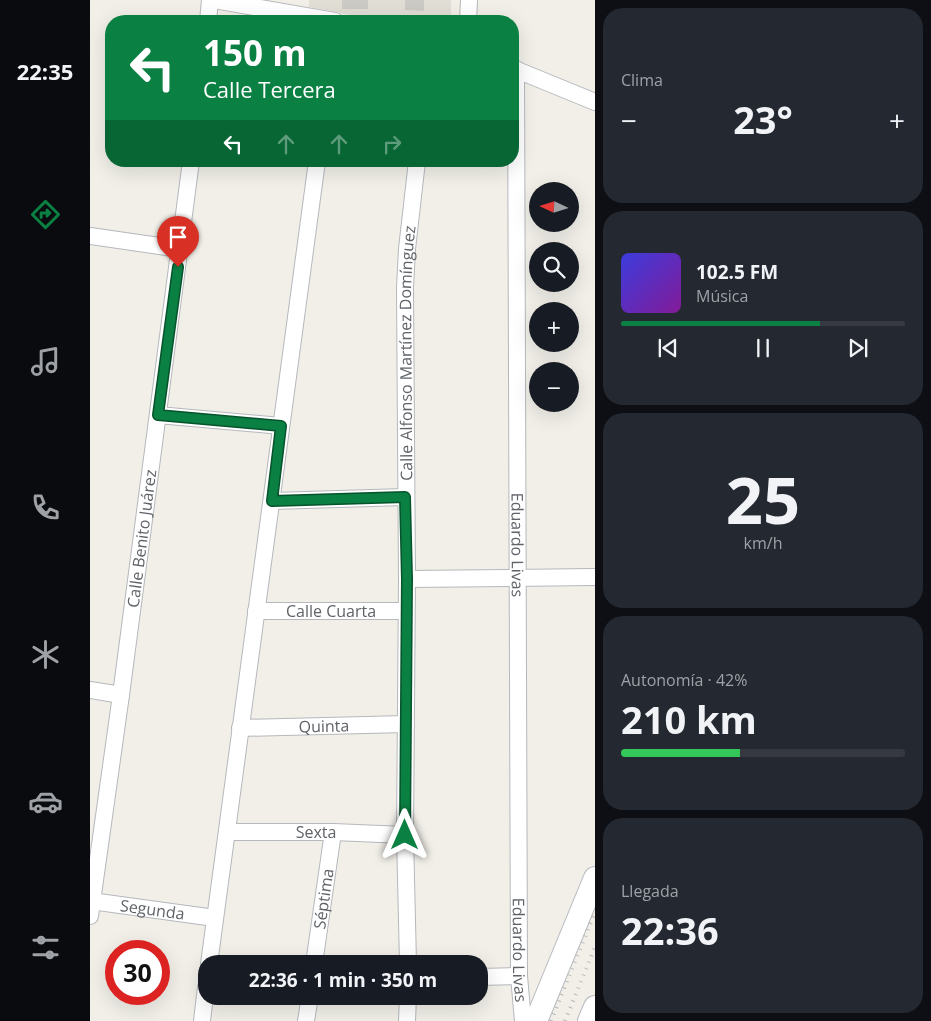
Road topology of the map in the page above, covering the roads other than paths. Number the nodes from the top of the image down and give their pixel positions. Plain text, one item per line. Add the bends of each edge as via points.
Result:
1 (210, 0) edge
2 (214, 0) edge
3 (469, 0) edge
4 (209, 15) edge
5 (300, 15) edge
6 (468, 15) edge
7 (519, 70) edge
8 (595, 102) edge
9 (189, 167) edge
10 (316, 167) edge
11 (416, 167) edge
12 (515, 167) edge
13 (90, 236) edge
14 (180, 249) junction
15 (158, 415) junction
16 (281, 426) junction
17 (405, 497) junction
18 (272, 501) junction
19 (595, 577) edge
20 (517, 578) junction
21 (407, 579) junction
22 (256, 611) junction
23 (405, 611) junction
24 (90, 690) edge
25 (121, 695) junction
26 (406, 724) junction
27 (240, 728) junction
28 (227, 832) junction
29 (333, 832) junction
30 (405, 835) junction
31 (595, 878) edge
32 (91, 909) edge
33 (215, 918) junction
34 (210, 955) edge
35 (315, 955) edge
36 (408, 955) edge
37 (518, 976) junction
38 (488, 977) edge
39 (204, 1005) edge
40 (309, 1005) edge
41 (408, 1005) edge
42 (595, 1007) edge
43 (202, 1021) edge
44 (306, 1021) edge
45 (407, 1021) edge
46 (523, 1021) edge
47 (536, 1021) edge
48 (589, 1021) edge

1 - 4 street
2 - 5 street
3 - 6 street
7 - 8 street
9 - 14 street, Calle Benito Juárez
10 - 16 street
11 - 17 street, Calle Alfonso Martínez Domínguez via 405,288
12 - 20 street, Eduardo Livas
13 - 14 street
14 - 15 street, Calle Benito Juárez
15 - 16 street
15 - 25 street, Calle Benito Juárez
16 - 18 street
17 - 18 street
17 - 21 street, Calle Alfonso Martínez Domínguez
18 - 22 street
19 - 20 street
20 - 21 street
20 - 37 street, Eduardo Livas
21 - 23 street, Calle Alfonso Martínez Domínguez
22 - 23 street, Calle Cuarta
22 - 27 street
23 - 26 street, Calle Alfonso Martínez Domínguez
24 - 25 street
25 - 32 street, Calle Benito Juárez
26 - 27 street, Quinta
26 - 30 street, Calle Alfonso Martínez Domínguez
27 - 28 street
28 - 29 street, Sexta
28 - 33 street
29 - 30 street, Sexta
29 - 35 street, Séptima
30 - 36 street, Calle Alfonso Martínez Domínguez
31 - 47 street
32 - 33 street, Segunda
33 - 34 street
37 - 38 street
37 - 46 street, Eduardo Livas
39 - 43 street
40 - 44 street
41 - 45 street
42 - 48 street

